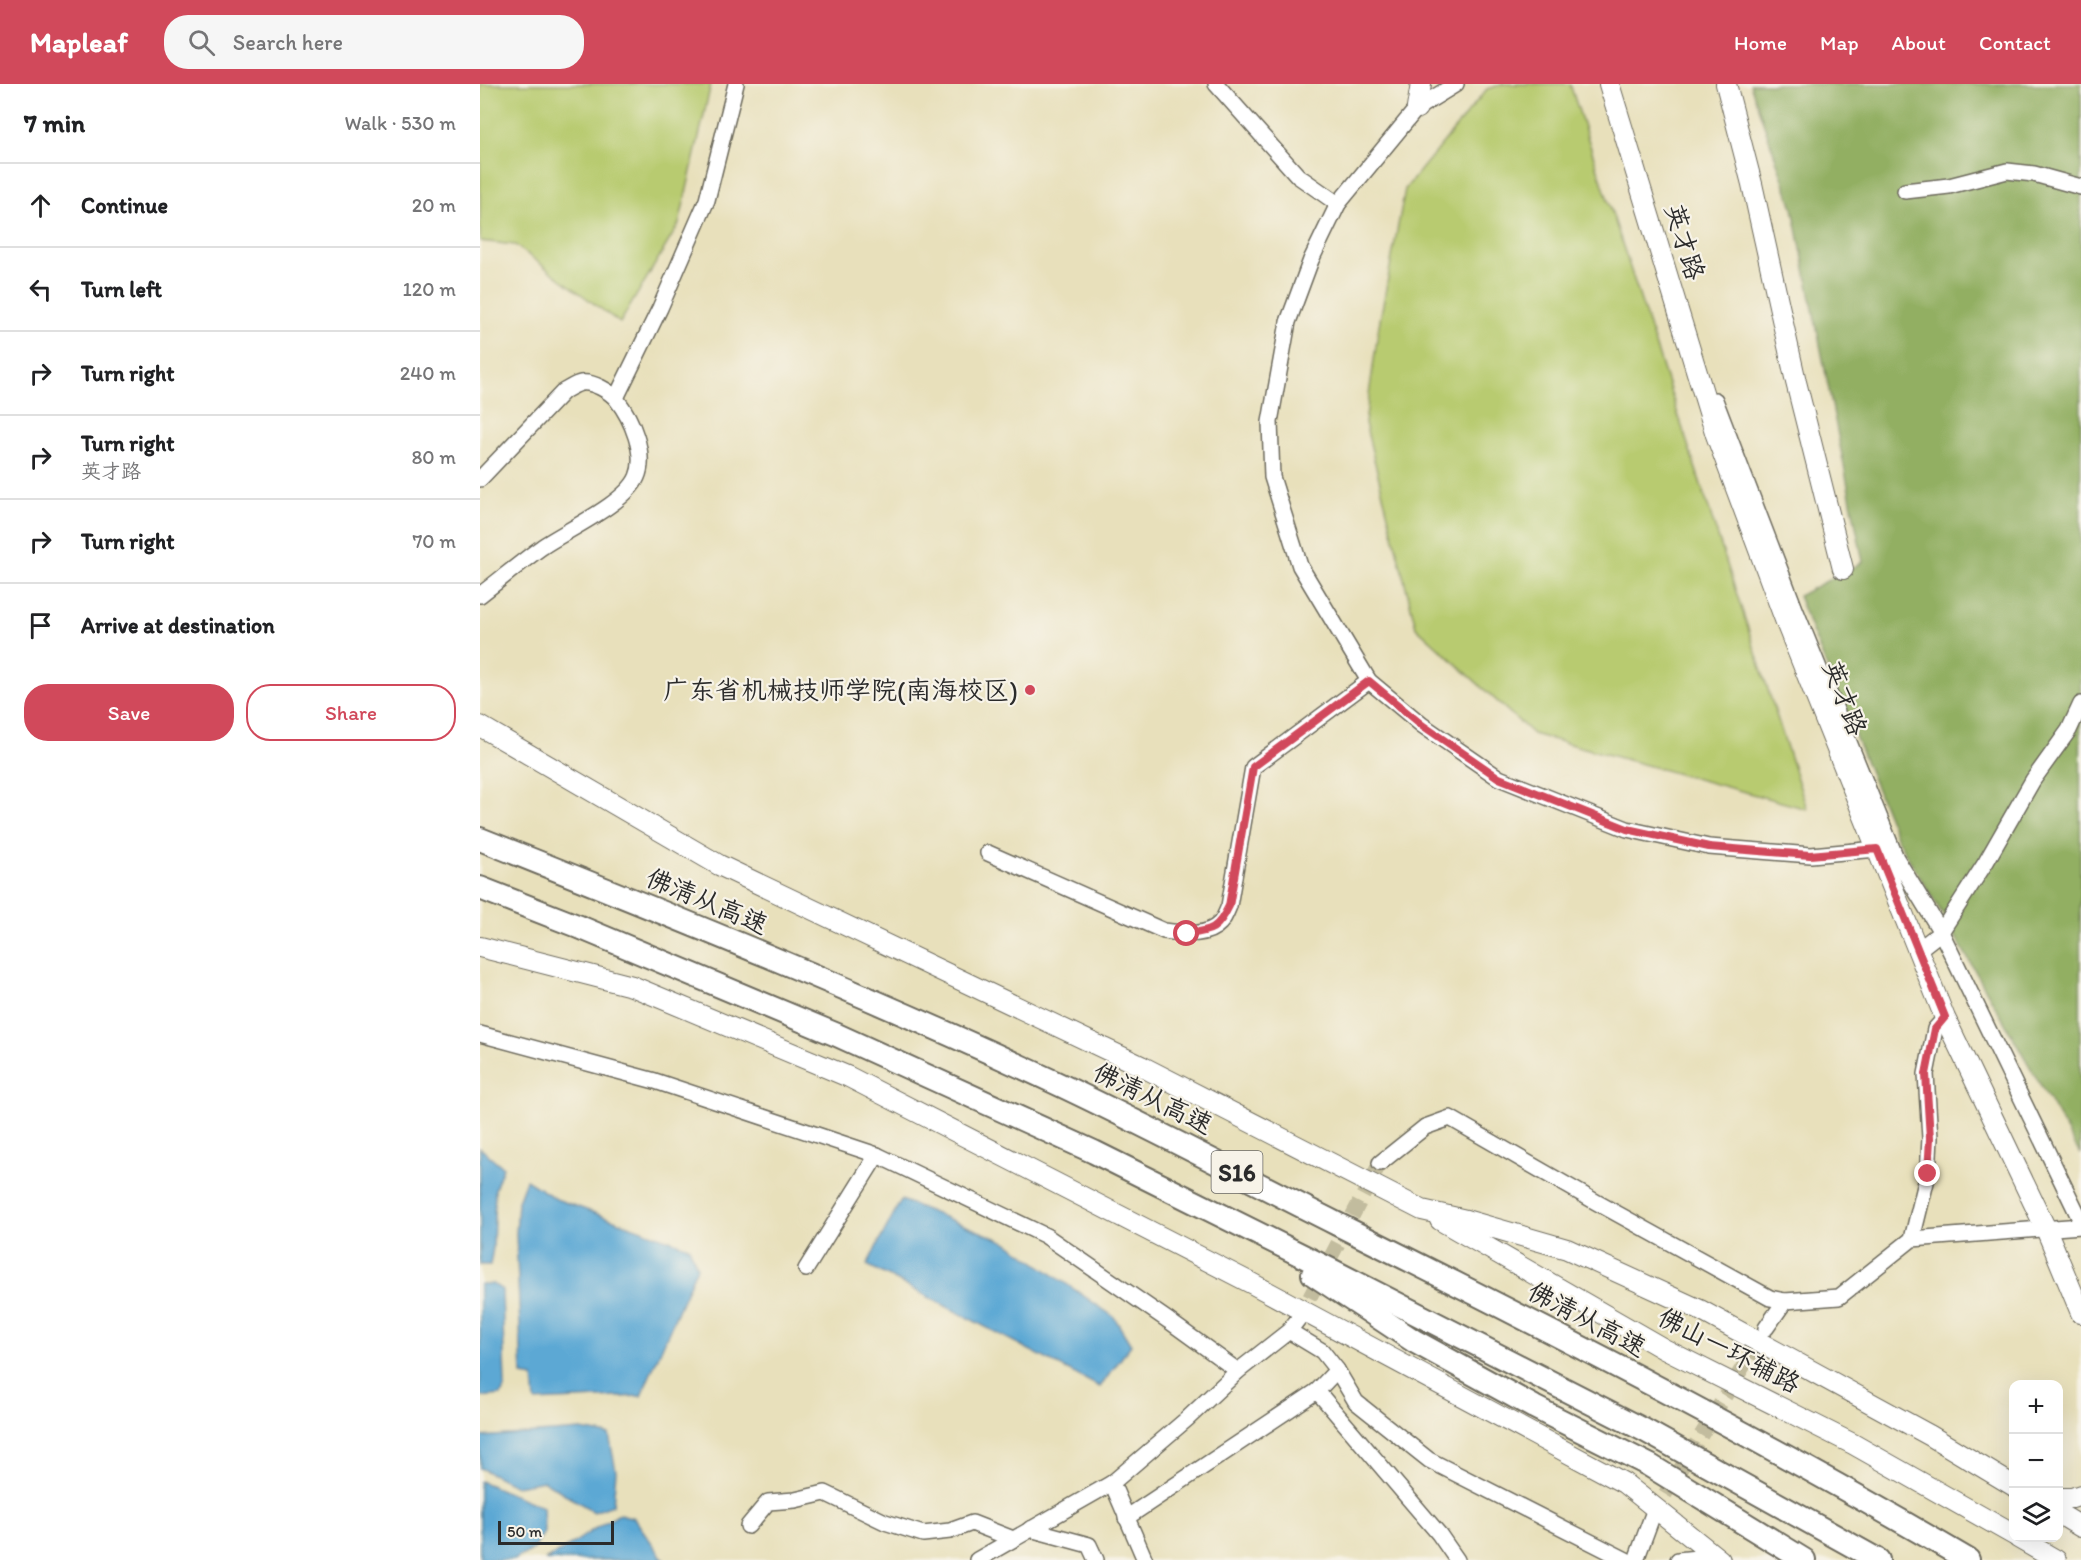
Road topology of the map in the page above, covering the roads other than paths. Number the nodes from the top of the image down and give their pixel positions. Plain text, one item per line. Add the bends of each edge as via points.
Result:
1 (736, 84) edge
2 (1216, 84) edge
3 (1421, 84) edge
4 (1456, 84) edge
5 (1609, 84) edge
6 (1618, 84) edge
7 (1726, 84) edge
8 (1417, 108) junction
9 (2081, 187) edge
10 (1905, 191) dead end
11 (1338, 204) junction
12 (616, 398) junction
13 (480, 479) edge
14 (1843, 569) dead end
15 (480, 595) edge
16 (1369, 681) junction
17 (2081, 704) edge
18 (480, 726) edge
19 (480, 839) edge
20 (1877, 849) junction
21 (988, 853) dead end
22 (480, 888) edge
23 (1941, 932) junction
24 (480, 947) edge
25 (1918, 950) junction
26 (1945, 1017) junction
27 (480, 1034) edge
28 (877, 1155) junction
29 (1380, 1163) tunnel mouth
30 (1422, 1210) junction
31 (2081, 1223) edge
32 (1240, 1224) junction
33 (2046, 1229) junction
34 (1912, 1239) junction
35 (806, 1269) dead end
36 (1785, 1301) junction
37 (2081, 1313) edge
38 (1299, 1318) tunnel mouth
39 (1766, 1328) tunnel mouth
40 (1289, 1332) junction
41 (1337, 1370) junction
42 (1238, 1371) junction
43 (1317, 1391) junction
44 (1112, 1483) junction
45 (2009, 1484) edge
46 (2081, 1495) edge
47 (2063, 1498) edge
48 (1653, 1514) tunnel mouth
49 (2063, 1516) edge
50 (1126, 1518) junction
51 (748, 1526) dead end
52 (2081, 1527) edge
53 (1030, 1529) junction
54 (2009, 1533) edge
55 (1013, 1539) junction
56 (2025, 1542) edge
57 (1718, 1558) edge
58 (977, 1560) edge
59 (1096, 1560) edge
60 (1145, 1560) edge
61 (1457, 1560) edge
62 (1626, 1560) edge
63 (1636, 1560) edge
64 (1678, 1560) edge
65 (1804, 1560) edge
66 (1878, 1560) edge
67 (1968, 1560) edge
68 (2056, 1560) edge

1 - 12 street via 707,200
2 - 11 street via 1299,176
3 - 8 main road
4 - 8 street
5 - 20 main road, 英才路 via 1716,435
6 - 23 street, 英才路 via 1720,415 1896,858
7 - 14 main road
8 - 11 street
9 - 10 street via 2007,171 1949,186
11 - 16 street via 1311,260 1288,322 1270,422 1272,477 1300,566
12 - 13 street via 602,388 582,383 564,391
12 - 15 street via 633,427 641,463 629,490
16 - 20 street via 1422,725 1499,778 1627,829 1709,847 1810,855
16 - 21 street via 1253,767 1229,906 1221,923 1207,932 1164,931
17 - 23 street via 2069,730 2033,780
18 - 30 main road via 719,865 1141,1066
19 - 67 highway, 佛清从高速 / S16 via 884,1005 1102,1105 1413,1260 1720,1420
20 - 25 main road, 英才路
22 - 32 highway, S16 via 837,1035 1094,1152
23 - 25 street
23 - 31 street, 英才路
24 - 57 main road via 632,986 849,1077 1241,1278 1624,1483
25 - 26 main road, 英才路
26 - 33 main road, 英才路
26 - 34 street via 1935,1029 1926,1074 1928,1174
27 - 28 street via 655,1081
28 - 35 street
28 - 42 street via 1046,1236
29 - 36 street via 1425,1127 1450,1118 1770,1298
30 - 45 main road via 1567,1248 1700,1310 1931,1436
30 - 54 main road, 佛山一环辅路 via 1664,1349 1853,1444
31 - 33 street
32 - 65 highway via 1414,1341 1649,1466
32 - 66 highway, S16 via 1644,1430
33 - 34 street
33 - 37 main road, 英才路
34 - 36 street via 1839,1297
36 - 39 street
38 - 40 street
40 - 41 street via 1322,1351
40 - 42 street
41 - 43 street
41 - 62 street via 1356,1402 1429,1460
42 - 44 street
43 - 50 street
43 - 61 street
44 - 50 street
44 - 53 street
46 - 47 main road
48 - 63 street
49 - 52 main road
50 - 60 street
51 - 55 street via 768,1502 825,1493 885,1522 923,1534 972,1523
53 - 55 street
53 - 59 street via 1089,1545
55 - 58 street
56 - 68 main road
57 - 64 street

